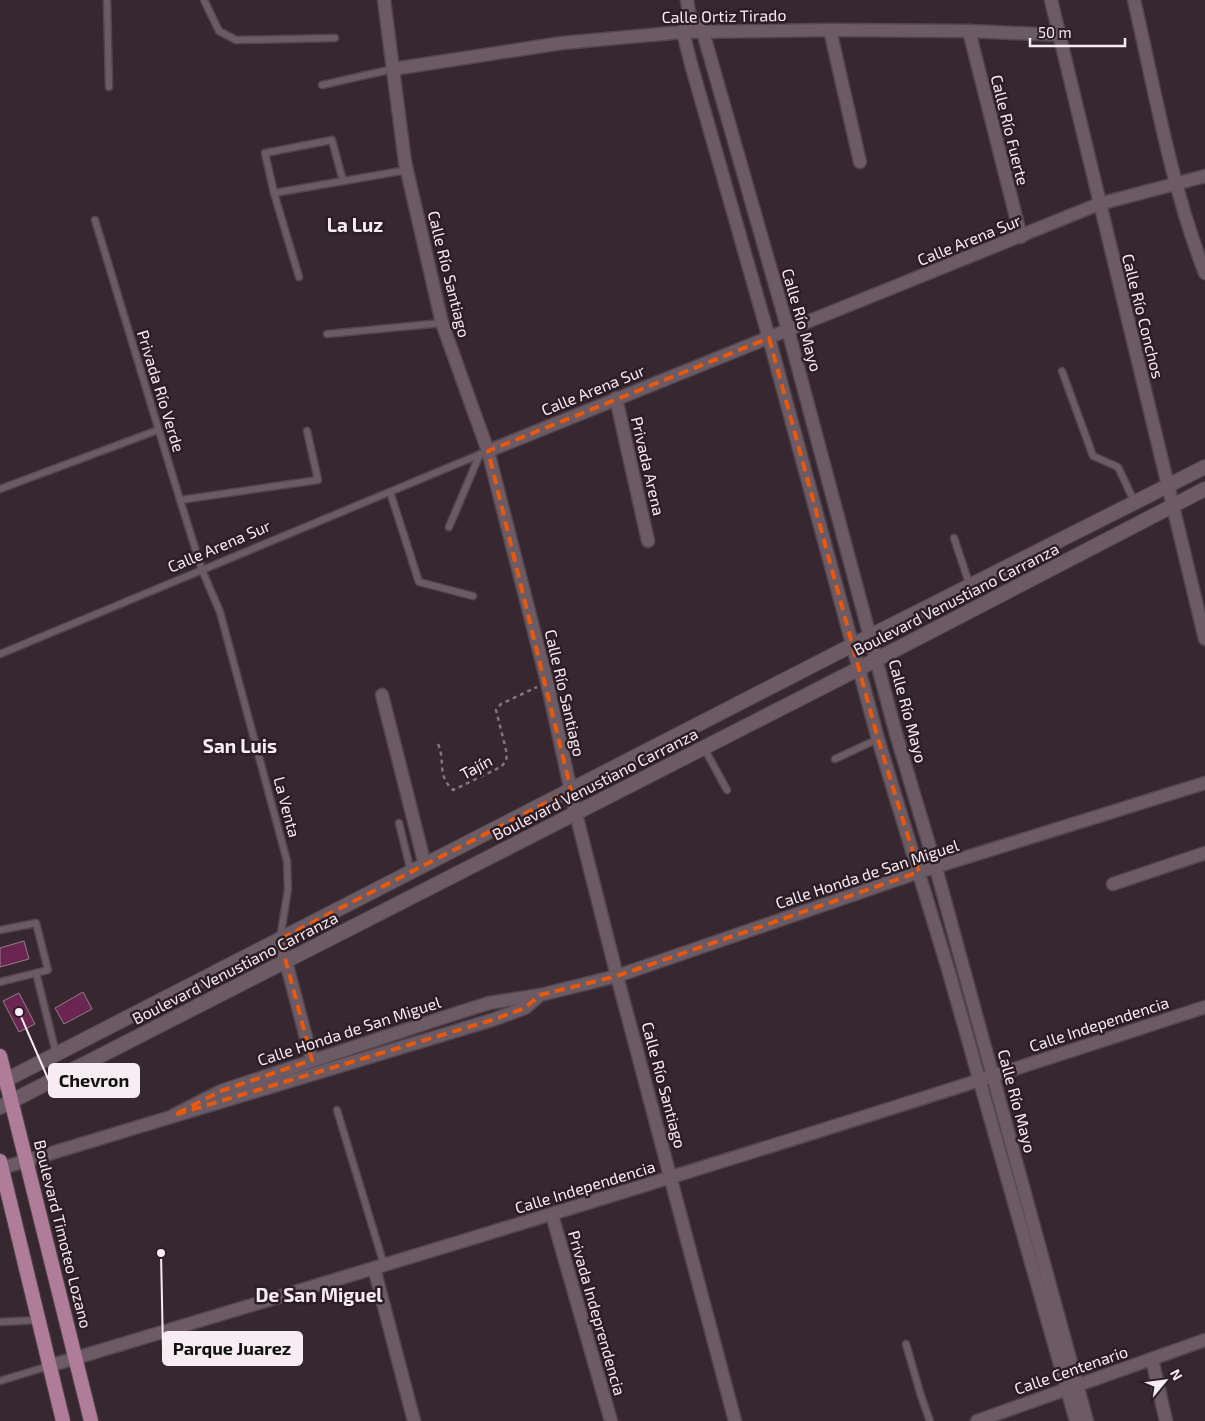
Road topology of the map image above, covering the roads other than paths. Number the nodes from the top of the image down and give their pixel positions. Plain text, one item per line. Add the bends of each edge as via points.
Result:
1 (107, 0) edge
2 (204, 0) edge
3 (384, 0) edge
4 (687, 0) edge
5 (1051, 0) edge
6 (1134, 0) edge
7 (689, 13) junction
8 (830, 30) junction
9 (969, 31) junction
10 (683, 32) junction
11 (703, 32) junction
12 (1058, 35) junction
13 (334, 38) dead end
14 (392, 68) junction
15 (322, 85) dead end
16 (109, 87) dead end
17 (860, 162) dead end
18 (407, 170) junction
19 (1205, 176) edge
20 (343, 181) junction
21 (1177, 183) junction
22 (274, 193) junction
23 (1099, 204) junction
24 (95, 220) dead end
25 (1020, 237) junction
26 (1205, 274) edge
27 (299, 277) dead end
28 (442, 322) junction
29 (788, 330) junction
30 (327, 334) dead end
31 (769, 338) junction
32 (1062, 371) dead end
33 (616, 398) junction
34 (158, 430) junction
35 (307, 431) dead end
36 (484, 453) junction
37 (1205, 467) edge
38 (1168, 486) junction
39 (0, 489) edge
40 (1205, 489) edge
41 (390, 492) junction
42 (180, 500) junction
43 (1135, 503) junction
44 (1173, 506) junction
45 (449, 527) dead end
46 (954, 538) dead end
47 (648, 541) dead end
48 (202, 570) junction
49 (970, 586) junction
50 (473, 596) dead end
51 (870, 636) junction
52 (1205, 639) edge
53 (854, 644) junction
54 (0, 654) edge
55 (877, 660) junction
56 (860, 668) junction
57 (382, 695) dead end
58 (896, 734) junction
59 (878, 739) junction
60 (704, 748) junction
61 (834, 759) dead end
62 (1205, 784) edge
63 (571, 790) junction
64 (727, 790) dead end
65 (576, 814) junction
66 (399, 823) dead end
67 (1205, 853) edge
68 (424, 865) junction
69 (936, 868) junction
70 (411, 872) junction
71 (919, 872) junction
72 (1113, 884) dead end
73 (0, 930) edge
74 (280, 939) junction
75 (286, 961) junction
76 (36, 973) junction
77 (617, 976) junction
78 (0, 982) edge
79 (540, 995) junction
80 (1205, 1007) edge
81 (56, 1053) junction
82 (0, 1056) edge
83 (312, 1060) junction
84 (993, 1076) junction
85 (980, 1081) junction
86 (3, 1082) edge
87 (6, 1103) edge
88 (337, 1110) dead end
89 (174, 1115) junction
90 (26, 1160) junction
91 (1, 1164) edge
92 (672, 1178) junction
93 (552, 1215) junction
94 (379, 1266) junction
95 (38, 1320) junction
96 (0, 1322) edge
97 (1205, 1340) edge
98 (906, 1344) dead end
99 (75, 1358) junction
100 (1152, 1359) junction
101 (50, 1366) junction
102 (0, 1381) edge
103 (1073, 1387) junction
104 (63, 1421) edge
105 (91, 1421) edge
106 (414, 1421) edge
107 (611, 1421) edge
108 (735, 1421) edge
109 (930, 1421) edge
110 (976, 1421) edge
111 (1076, 1421) edge
112 (1087, 1421) edge
113 (1166, 1421) edge

1 - 16 lane
2 - 13 lane via 219,31 236,40
3 - 14 street, Calle Río Santiago
4 - 7 street, Calle Río Mayo
5 - 12 street, Calle Río Conchos
6 - 21 street
7 - 10 street, Calle Río Mayo
7 - 11 street, Calle Río Mayo
8 - 9 street, Calle Ortiz Tirado
8 - 11 street, Calle Ortiz Tirado
8 - 17 street
9 - 12 street, Calle Ortiz Tirado
9 - 25 street, Calle Río Fuerte
10 - 11 street, Calle Ortiz Tirado
10 - 14 street, Calle Ortiz Tirado via 562,44
10 - 31 street, Calle Río Mayo
11 - 29 street, Calle Río Mayo
12 - 23 street, Calle Río Conchos
14 - 15 lane
14 - 18 street, Calle Río Santiago
18 - 20 lane
18 - 28 street, Calle Río Santiago
19 - 21 street, Calle Arena Sur
20 - 22 lane
20 - 22 lane via 332,140 265,152
21 - 23 street, Calle Arena Sur
21 - 26 street
22 - 27 lane
23 - 25 street, Calle Arena Sur
23 - 38 street, Calle Río Conchos
24 - 34 lane, Privada Río Verde
25 - 29 street, Calle Arena Sur
28 - 30 lane
28 - 36 street, Calle Río Santiago
29 - 31 street, Calle Arena Sur
29 - 51 street, Calle Río Mayo
31 - 33 street, Calle Arena Sur
31 - 53 street, Calle Río Mayo
32 - 43 lane via 1092,456 1118,467
33 - 36 street, Calle Arena Sur
33 - 47 street, Privada Arena
34 - 39 lane
34 - 42 lane, Privada Río Verde
35 - 42 lane via 318,480
36 - 41 lane, Calle Arena Sur
36 - 45 lane
36 - 63 street, Calle Río Santiago via 547,682
37 - 38 main road, Boulevard Venustiano Carranza
38 - 43 main road, Boulevard Venustiano Carranza
38 - 44 street, Calle Río Conchos
40 - 44 main road, Boulevard Venustiano Carranza
41 - 48 lane, Calle Arena Sur
41 - 50 lane via 419,582
42 - 48 lane, Privada Río Verde
43 - 49 main road, Boulevard Venustiano Carranza
44 - 52 street, Calle Río Conchos
44 - 55 main road, Boulevard Venustiano Carranza
46 - 49 lane
48 - 54 lane, Calle Arena Sur
48 - 74 lane, La Venta via 220,612 287,861 288,889
49 - 51 main road, Boulevard Venustiano Carranza
51 - 53 main road, Boulevard Venustiano Carranza
51 - 55 street, Calle Río Mayo
53 - 56 street, Calle Río Mayo
53 - 63 main road, Boulevard Venustiano Carranza
55 - 56 main road, Boulevard Venustiano Carranza
55 - 58 street, Calle Río Mayo
56 - 59 street, Calle Río Mayo
56 - 60 main road, Boulevard Venustiano Carranza
57 - 68 street
58 - 59 street
58 - 69 street, Calle Río Mayo
59 - 61 lane
59 - 71 street, Calle Río Mayo
60 - 64 lane
60 - 65 main road, Boulevard Venustiano Carranza
62 - 69 street, Calle Honda de San Miguel
63 - 65 street, Calle Río Santiago
63 - 68 main road, Boulevard Venustiano Carranza
65 - 75 main road, Boulevard Venustiano Carranza
65 - 77 street, Calle Río Santiago
66 - 70 lane
67 - 72 street
68 - 70 main road, Boulevard Venustiano Carranza
69 - 71 street, Calle Honda de San Miguel
69 - 84 street, Calle Río Mayo
70 - 74 main road, Boulevard Venustiano Carranza
71 - 77 street, Calle Honda de San Miguel
71 - 85 street, Calle Río Mayo
73 - 76 lane via 36,923 48,970
74 - 75 street
74 - 81 main road, Boulevard Venustiano Carranza
75 - 83 street
75 - 87 main road, Boulevard Venustiano Carranza
76 - 78 lane
76 - 81 lane
77 - 79 street, Calle Honda de San Miguel
77 - 92 street, Calle Río Santiago
79 - 83 street, Calle Honda de San Miguel via 489,1003
79 - 89 street, Calle Honda de San Miguel via 525,1008 492,1020
80 - 84 street, Calle Independencia
81 - 86 main road, Boulevard Venustiano Carranza
82 - 86 main road, Boulevard Timoteo Lozano
83 - 89 street, Calle Honda de San Miguel via 221,1091
84 - 85 street, Calle Independencia
84 - 103 street, Calle Río Mayo
85 - 92 street, Calle Independencia
85 - 103 street, Calle Río Mayo
86 - 87 main road, Boulevard Timoteo Lozano
87 - 90 main road, Boulevard Timoteo Lozano
88 - 94 lane
89 - 90 street, Calle Honda de San Miguel
90 - 91 street, Calle Honda de San Miguel
90 - 99 main road, Boulevard Timoteo Lozano
91 - 95 main road
92 - 93 street, Calle Independencia
92 - 108 street, Calle Río Santiago
93 - 94 street, Calle Independencia
93 - 107 street, Privada Indeprendencia
94 - 99 street, Calle Independencia
94 - 106 street
95 - 96 lane
95 - 101 main road
97 - 100 street, Calle Centenario
98 - 109 lane
99 - 101 street, Calle Independencia
99 - 105 main road, Boulevard Timoteo Lozano
100 - 103 street, Calle Centenario
100 - 113 street
101 - 102 lane, Calle Independencia
101 - 104 main road
103 - 110 street, Calle Centenario
103 - 111 street, Calle Río Mayo
103 - 112 street, Calle Río Mayo

